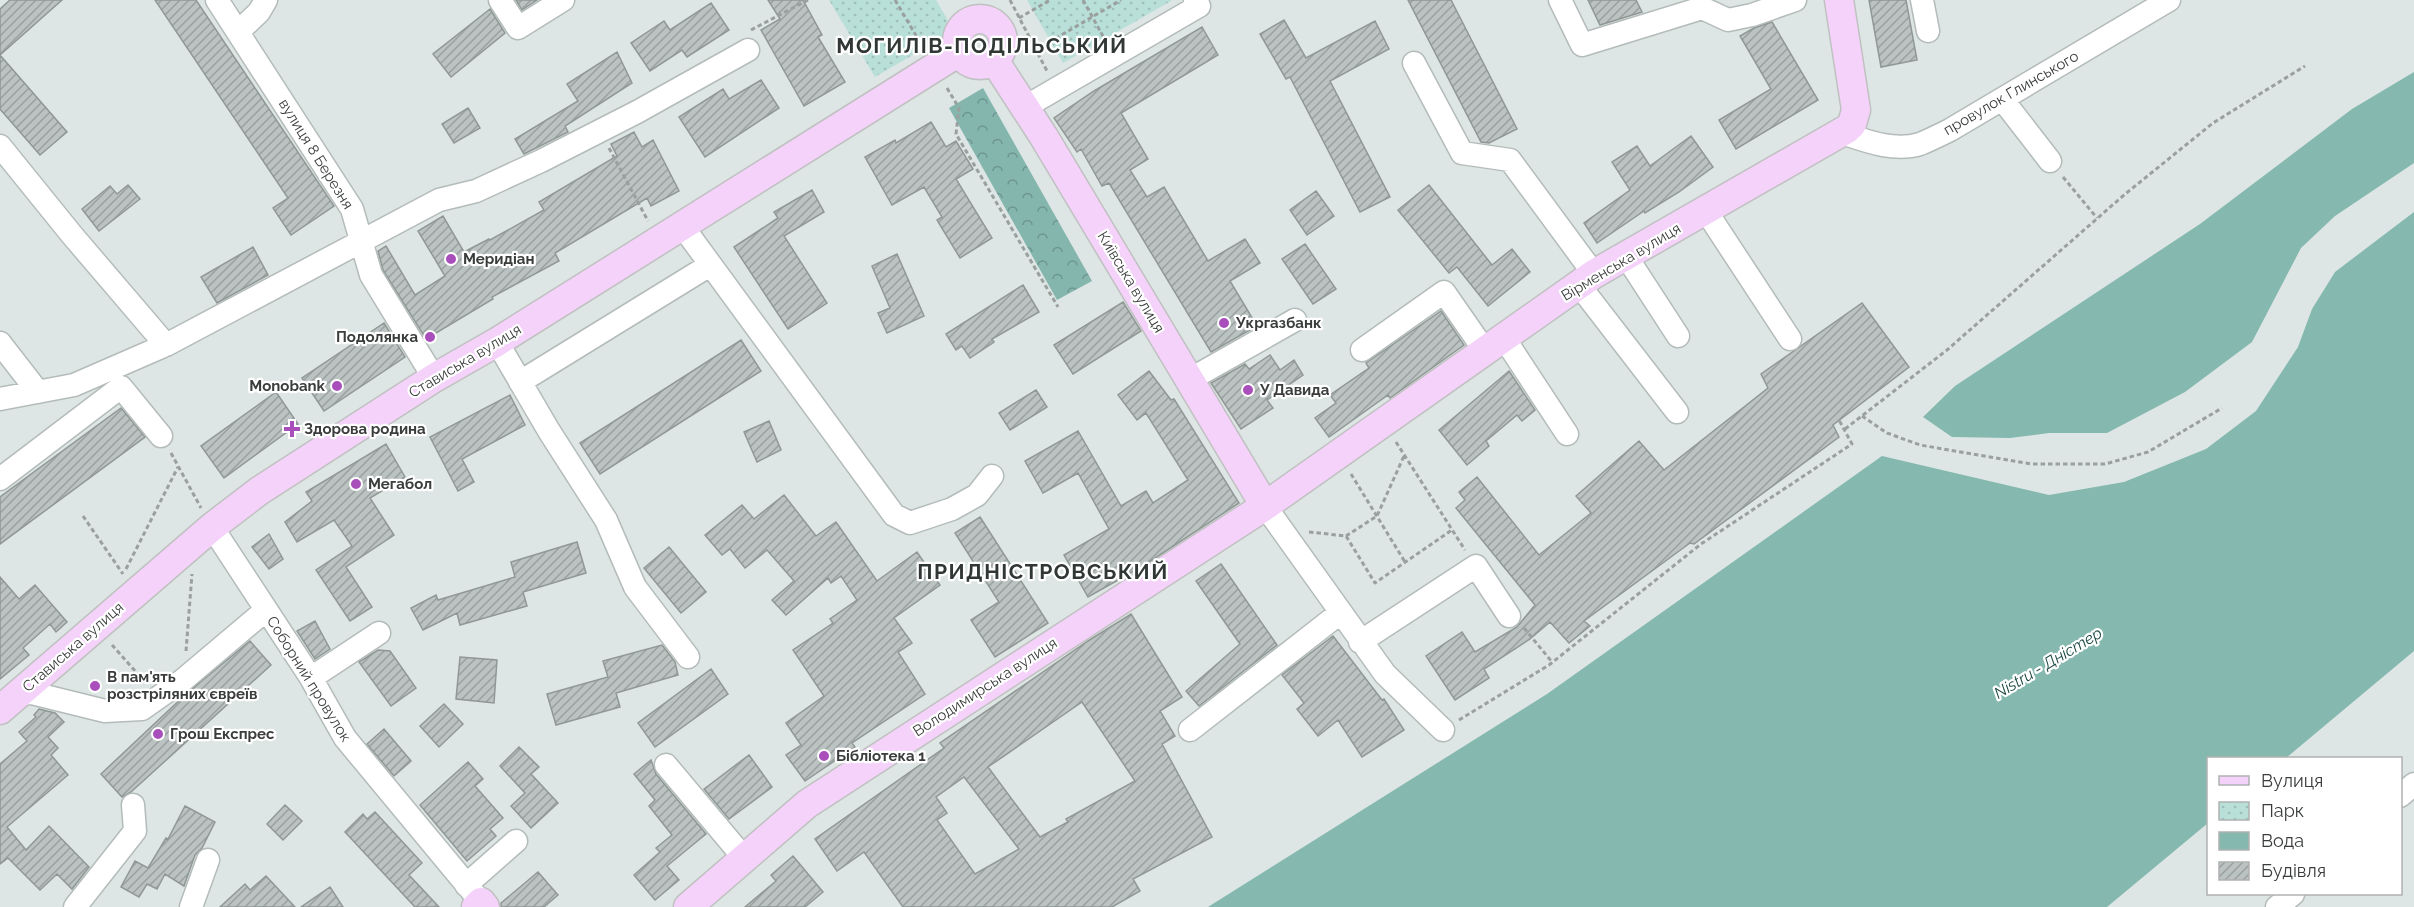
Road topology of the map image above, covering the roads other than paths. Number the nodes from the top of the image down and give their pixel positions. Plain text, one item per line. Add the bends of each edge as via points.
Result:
1 (217, 0) edge
2 (500, 0) edge
3 (563, 0) edge
4 (1195, 0) edge
5 (1560, 0) edge
6 (1796, 0) edge
7 (1839, 0) edge
8 (1922, 0) edge
9 (2169, 0) edge
10 (267, 4) edge
11 (962, 11) edge
12 (1928, 31) dead end
13 (238, 32) junction
14 (748, 50) road end
15 (959, 52) junction
16 (994, 60) junction
17 (1414, 63) dead end
18 (2002, 99) junction
19 (1026, 107) junction
20 (1842, 133) junction
21 (0, 146) edge
22 (2050, 161) road end
23 (1706, 211) junction
24 (683, 227) junction
25 (362, 240) junction
26 (1626, 256) junction
27 (710, 264) junction
28 (1587, 280) junction
29 (1295, 321) dead end
30 (1677, 336) dead end
31 (1790, 339) dead end
32 (497, 342) junction
33 (0, 343) edge
34 (166, 345) junction
35 (1495, 345) junction
36 (1362, 350) dead end
37 (434, 378) junction
38 (1189, 380) junction
39 (520, 382) junction
40 (38, 392) junction
41 (0, 399) edge
42 (1677, 412) dead end
43 (1568, 434) dead end
44 (161, 436) road end
45 (992, 476) dead end
46 (0, 479) edge
47 (1273, 517) junction
48 (212, 527) junction
49 (266, 610) junction
50 (1340, 612) junction
51 (1509, 616) road end
52 (380, 633) dead end
53 (1360, 642) junction
54 (688, 657) dead end
55 (311, 678) junction
56 (9, 702) edge
57 (1190, 730) dead end
58 (1443, 730) road end
59 (666, 765) dead end
60 (2414, 784) edge
61 (2402, 794) edge
62 (133, 805) dead end
63 (516, 841) dead end
64 (744, 858) junction
65 (208, 860) dead end
66 (2292, 895) edge
67 (477, 900) edge
68 (75, 907) edge
69 (191, 907) edge
70 (688, 907) edge
71 (2277, 907) edge

1 - 13 street, вулиця 8 Березня
2 - 3 street via 518,28
4 - 19 street via 1199,6
5 - 6 street via 1581,45 1702,8 1728,20
7 - 20 main road via 1856,110 1852,124
8 - 12 street
9 - 18 street, провулок Глинського
10 - 13 street
11 - 15 main road
11 - 16 main road via 997,27 1002,48
13 - 25 street, вулиця 8 Березня via 352,209
14 - 25 street via 600,131 476,191 439,200
15 - 16 main road via 973,64
15 - 24 main road, Стависька вулиця
16 - 19 main road, Київська вулиця
17 - 28 street via 1462,153 1510,160
18 - 20 street, провулок Глинського via 1918,144 1877,144
18 - 22 street
19 - 38 main road, Київська вулиця
20 - 23 main road, Вірменська вулиця
21 - 34 street
23 - 26 main road, Вірменська вулиця
23 - 31 street
24 - 27 street
24 - 32 main road, Стависька вулиця
25 - 34 street
25 - 37 street, вулиця 8 Березня via 371,275
26 - 28 main road, Вірменська вулиця
26 - 30 street
27 - 39 street
27 - 45 street via 894,515 910,523 952,509 977,495
28 - 35 main road, Вірменська вулиця
28 - 42 street
29 - 38 street
32 - 37 main road, Стависька вулиця
32 - 39 street
33 - 40 street
34 - 40 street via 74,386
35 - 36 street via 1444,292
35 - 43 street
35 - 47 main road, Вірменська вулиця via 1339,454
37 - 48 main road, Стависька вулиця via 259,491
38 - 47 main road, Київська вулиця
39 - 54 street via 606,520 635,587
40 - 41 street
44 - 46 street via 121,387
47 - 50 street
47 - 64 main road, Володимирська вулиця via 817,797
48 - 49 street, Соборний провулок
48 - 56 main road, Стависька вулиця
49 - 55 street, Соборний провулок
49 - 56 street via 183,680 141,709 105,711 32,693
50 - 53 street
50 - 57 street
51 - 53 street via 1476,566
52 - 55 street
53 - 58 street via 1385,674
55 - 67 street, Соборний провулок via 345,738
59 - 64 street
60 - 61 street
62 - 68 street via 135,831
63 - 67 street
64 - 70 main road, Володимирська вулиця
65 - 69 street
66 - 71 street

